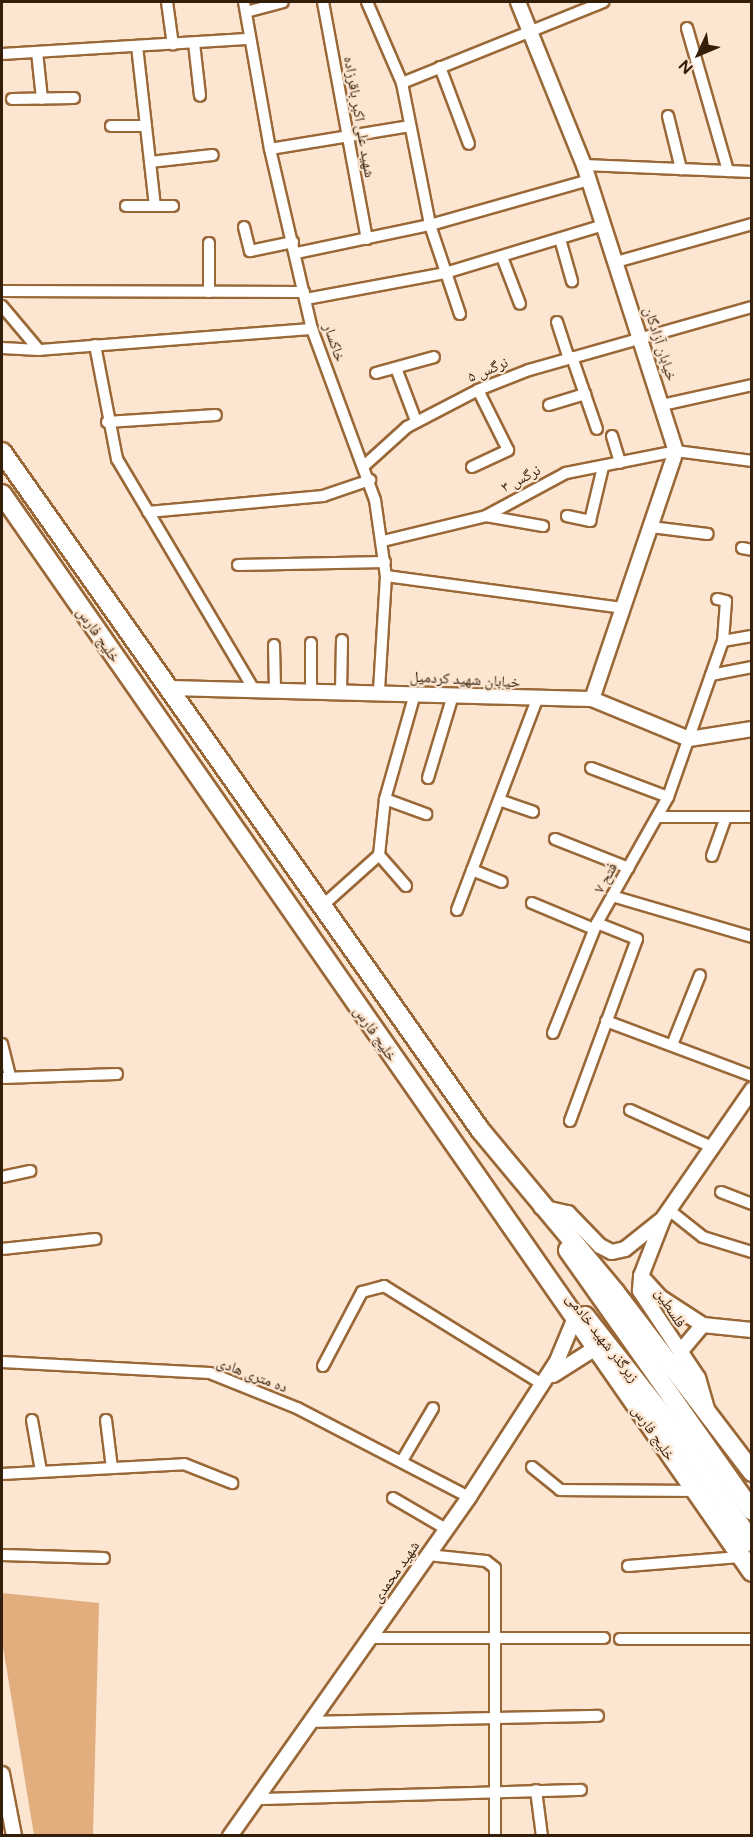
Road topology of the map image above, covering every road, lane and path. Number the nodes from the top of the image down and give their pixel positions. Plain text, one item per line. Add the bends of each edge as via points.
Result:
1 (167, 2) edge
2 (283, 2) edge
3 (323, 2) edge
4 (367, 2) edge
5 (518, 2) edge
6 (603, 2) edge
7 (245, 7) edge
8 (532, 28) junction
9 (687, 28) dead end
10 (250, 39) junction
11 (194, 43) junction
12 (173, 45) junction
13 (137, 46) junction
14 (37, 52) junction
15 (2, 54) edge
16 (440, 67) junction
17 (402, 83) junction
18 (200, 96) dead end
19 (74, 98) dead end
20 (12, 99) dead end
21 (42, 99) junction
22 (668, 116) dead end
23 (111, 126) dead end
24 (146, 126) junction
25 (410, 126) junction
26 (347, 137) junction
27 (469, 144) dead end
28 (270, 149) junction
29 (213, 154) dead end
30 (150, 162) junction
31 (584, 165) junction
32 (681, 169) junction
33 (728, 171) junction
34 (752, 172) edge
35 (589, 180) junction
36 (126, 206) dead end
37 (155, 206) junction
38 (173, 206) dead end
39 (752, 224) edge
40 (430, 225) junction
41 (604, 225) junction
42 (244, 227) dead end
43 (367, 239) junction
44 (560, 239) junction
45 (293, 242) junction
46 (209, 243) dead end
47 (296, 253) junction
48 (502, 257) junction
49 (616, 262) junction
50 (445, 273) junction
51 (572, 282) dead end
52 (2, 291) edge
53 (209, 292) junction
54 (305, 296) junction
55 (519, 304) dead end
56 (2, 306) edge
57 (752, 307) edge
58 (460, 314) dead end
59 (557, 322) dead end
60 (312, 329) junction
61 (640, 336) junction
62 (95, 345) junction
63 (2, 348) edge
64 (39, 350) junction
65 (434, 357) dead end
66 (571, 357) junction
67 (396, 368) junction
68 (376, 373) dead end
69 (752, 385) edge
70 (478, 390) junction
71 (585, 394) junction
72 (549, 405) dead end
73 (662, 405) junction
74 (216, 415) dead end
75 (416, 421) junction
76 (107, 423) junction
77 (597, 429) dead end
78 (612, 436) dead end
79 (676, 451) junction
80 (2, 452) edge
81 (752, 461) edge
82 (621, 464) junction
83 (365, 465) junction
84 (472, 467) dead end
85 (603, 467) junction
86 (370, 480) junction
87 (2, 494) edge
88 (148, 512) junction
89 (486, 516) junction
90 (567, 516) dead end
91 (543, 525) dead end
92 (651, 527) junction
93 (708, 534) dead end
94 (383, 541) junction
95 (385, 562) junction
96 (238, 565) dead end
97 (386, 576) junction
98 (721, 600) dead end
99 (624, 608) junction
100 (752, 636) edge
101 (342, 640) dead end
102 (723, 641) junction
103 (311, 643) dead end
104 (274, 645) dead end
105 (752, 667) edge
106 (711, 675) junction
107 (168, 688) junction
108 (254, 690) junction
109 (275, 690) junction
110 (311, 691) junction
111 (342, 692) junction
112 (379, 692) junction
113 (415, 694) junction
114 (453, 695) junction
115 (537, 699) junction
116 (592, 699) junction
117 (752, 729) edge
118 (689, 739) junction
119 (591, 768) dead end
120 (428, 778) dead end
121 (668, 797) junction
122 (385, 799) junction
123 (499, 800) junction
124 (533, 812) dead end
125 (426, 814) dead end
126 (658, 817) junction
127 (726, 817) junction
128 (752, 817) edge
129 (555, 839) dead end
130 (379, 855) junction
131 (712, 856) dead end
132 (629, 868) junction
133 (472, 870) junction
134 (502, 882) dead end
135 (406, 886) dead end
136 (612, 896) junction
137 (532, 903) dead end
138 (321, 907) junction
139 (457, 910) dead end
140 (595, 926) junction
141 (752, 937) edge
142 (700, 975) dead end
143 (606, 1021) junction
144 (553, 1033) dead end
145 (2, 1044) edge
146 (672, 1045) junction
147 (117, 1074) dead end
148 (752, 1076) edge
149 (6, 1078) edge
150 (752, 1090) edge
151 (748, 1102) edge
152 (630, 1110) dead end
153 (570, 1121) dead end
154 (714, 1148) junction
155 (30, 1171) dead end
156 (2, 1177) edge
157 (722, 1192) dead end
158 (752, 1204) edge
159 (539, 1206) junction
160 (667, 1214) junction
161 (508, 1227) junction
162 (95, 1239) dead end
163 (2, 1249) edge
164 (752, 1252) edge
165 (641, 1276) junction
166 (574, 1320) junction
167 (703, 1324) junction
168 (752, 1330) edge
169 (594, 1349) junction
170 (680, 1352) junction
171 (2, 1362) edge
172 (323, 1366) dead end
173 (542, 1384) junction
174 (433, 1408) dead end
175 (708, 1413) junction
176 (32, 1420) dead end
177 (106, 1420) dead end
178 (403, 1459) junction
179 (112, 1467) junction
180 (532, 1467) dead end
181 (40, 1472) junction
182 (752, 1472) edge
183 (2, 1474) edge
184 (232, 1483) dead end
185 (695, 1491) junction
186 (469, 1497) junction
187 (393, 1498) dead end
188 (752, 1511) edge
189 (446, 1529) junction
190 (752, 1542) edge
191 (2, 1555) edge
192 (428, 1555) junction
193 (740, 1557) junction
194 (104, 1558) dead end
195 (628, 1566) dead end
196 (752, 1572) edge
197 (491, 1636) junction
198 (370, 1638) junction
199 (604, 1638) dead end
200 (620, 1639) dead end
201 (752, 1639) edge
202 (598, 1716) dead end
203 (492, 1718) junction
204 (310, 1722) junction
205 (2, 1774) edge
206 (536, 1790) junction
207 (581, 1790) dead end
208 (496, 1791) junction
209 (258, 1798) junction
210 (9, 1826) edge
211 (230, 1836) edge
212 (495, 1836) edge
213 (542, 1836) edge

1 - 12 street
2 - 7 street
3 - 26 street, شهید علی اکبر باقرزاده
4 - 17 street
5 - 8 street, خیابان آزادگان
6 - 8 street
7 - 10 street, خاکسار
8 - 16 street
8 - 31 street, خیابان آزادگان
9 - 33 street
10 - 11 street
10 - 28 street, خاکسار
11 - 12 street
11 - 18 street
12 - 13 street
13 - 14 street
13 - 24 street
14 - 15 street
14 - 21 street
16 - 17 street
16 - 27 street
17 - 25 street
19 - 21 street
20 - 21 street
22 - 32 street
23 - 24 street
24 - 30 street
25 - 26 street
25 - 40 street
26 - 28 street
26 - 43 street, شهید علی اکبر باقرزاده
28 - 45 street, خاکسار
29 - 30 street
30 - 37 street
31 - 32 street
31 - 35 street, خیابان آزادگان
32 - 33 street
33 - 34 street
35 - 40 street
35 - 41 street, خیابان آزادگان
36 - 37 street
37 - 38 street
39 - 49 street
40 - 43 street
40 - 50 street
41 - 44 street
41 - 49 street, خیابان آزادگان
42 - 45 street via 250,251
43 - 47 street
44 - 48 street
44 - 51 street
45 - 47 street, خاکسار
46 - 53 street
47 - 54 street, خاکسار
48 - 50 street
48 - 55 street
49 - 61 street, خیابان آزادگان
50 - 54 street
50 - 58 street
52 - 53 street
53 - 54 street
54 - 60 street, خاکسار
56 - 64 street
57 - 61 street, نرگس ۵
59 - 66 street
60 - 62 street
60 - 83 street, خاکسار
61 - 66 street, نرگس ۵
61 - 73 street, خیابان آزادگان
62 - 64 street
62 - 76 street
63 - 64 street
65 - 67 street
66 - 70 street, نرگس ۵
66 - 71 street
67 - 68 street
67 - 75 street
69 - 73 street
70 - 75 street, نرگس ۵
70 - 84 street via 508,450
71 - 72 street
71 - 77 street
73 - 79 street, خیابان آزادگان
74 - 76 street
75 - 83 street, نرگس ۵
76 - 88 street via 117,459
78 - 82 street
79 - 81 street
79 - 82 street, نرگس ۳
79 - 92 street
80 - 107 highway, خلیج فارس
82 - 85 street, نرگس ۳
83 - 86 street, خاکسار
85 - 89 street, نرگس ۳ via 566,473
85 - 90 street via 590,520
86 - 88 street via 322,496
86 - 94 street, خاکسار
87 - 161 highway, خلیج فارس
88 - 108 street
89 - 91 street
89 - 94 street, نرگس ۳
92 - 93 street
92 - 99 street
94 - 95 street, خاکسار
95 - 96 street
95 - 97 street, خاکسار
97 - 99 street
97 - 112 street, خاکسار
98 - 102 street, فتح ۷
99 - 116 street
100 - 102 street
101 - 111 street
102 - 106 street, فتح ۷
103 - 110 street
104 - 109 street
105 - 106 street
106 - 118 street, فتح ۷
107 - 108 street, خیابان شهید کردمیل
107 - 138 highway, خلیج فارس
108 - 109 street, خیابان شهید کردمیل
109 - 110 street, خیابان شهید کردمیل
110 - 111 street, خیابان شهید کردمیل
111 - 112 street, خیابان شهید کردمیل
112 - 113 street, خیابان شهید کردمیل
113 - 114 street, خیابان شهید کردمیل
113 - 122 street
114 - 115 street, خیابان شهید کردمیل
114 - 120 street
115 - 116 street, خیابان شهید کردمیل
115 - 123 street
116 - 118 street, خیابان شهید کردمیل
117 - 118 street
118 - 121 street, فتح ۷
119 - 121 street
121 - 126 street, فتح ۷
122 - 125 street
122 - 130 street
123 - 124 street
123 - 133 street
126 - 127 street
126 - 132 street, فتح ۷
127 - 128 street
127 - 131 street
129 - 132 street
130 - 135 street
130 - 138 street
132 - 136 street, فتح ۷
133 - 134 street
133 - 139 street
136 - 140 street, فتح ۷
136 - 141 street
137 - 140 street
138 - 159 highway, خلیج فارس
140 - 143 street via 637,939
140 - 144 street, فتح ۷
142 - 146 street
143 - 146 street
143 - 153 street
145 - 149 street
146 - 148 street
147 - 149 street
150 - 151 street, فلسطین
151 - 154 street, فلسطین
152 - 154 street
154 - 160 street, فلسطین
155 - 156 street
157 - 158 street
159 - 160 street, فلسطین via 568,1213 600,1246 612,1252 625,1249
159 - 175 highway, خلیج فارس via 580,1247
159 - 188 highway, زیرگذر شهید خادمی
160 - 164 street via 703,1237
160 - 165 street, فلسطین
161 - 166 highway, خلیج فارس
161 - 190 highway, زیرگذر شهید خادمی via 673,1428
162 - 163 street
165 - 167 street via 660,1297
165 - 170 street, فلسطین via 640,1291
166 - 169 highway, خلیج فارس
166 - 173 street, شهید محمدی
167 - 168 street
167 - 170 street
169 - 173 street
169 - 185 highway, خلیج فارس
170 - 175 street, فلسطین via 698,1378
171 - 178 street, ده متری هادی via 210,1373
172 - 173 street via 362,1292 384,1286
173 - 186 street, شهید محمدی
174 - 178 street
175 - 182 highway, خلیج فارس
176 - 181 street
177 - 179 street
178 - 186 street, ده متری هادی
179 - 181 street
179 - 184 street via 183,1464
180 - 185 street via 560,1490
181 - 183 street
185 - 193 highway, خلیج فارس
186 - 189 street, شهید محمدی
187 - 189 street
189 - 192 street, شهید محمدی
191 - 194 street
192 - 197 street via 491,1562
192 - 198 street, شهید محمدی
193 - 195 street
193 - 196 highway, خلیج فارس
197 - 198 street
197 - 199 street
197 - 203 street
198 - 204 street, شهید محمدی
200 - 201 street
202 - 203 street
203 - 204 street
203 - 208 street
204 - 209 street, شهید محمدی
205 - 210 street
206 - 207 street
206 - 208 street
206 - 213 street
208 - 209 street
208 - 212 street
209 - 211 street, شهید محمدی

